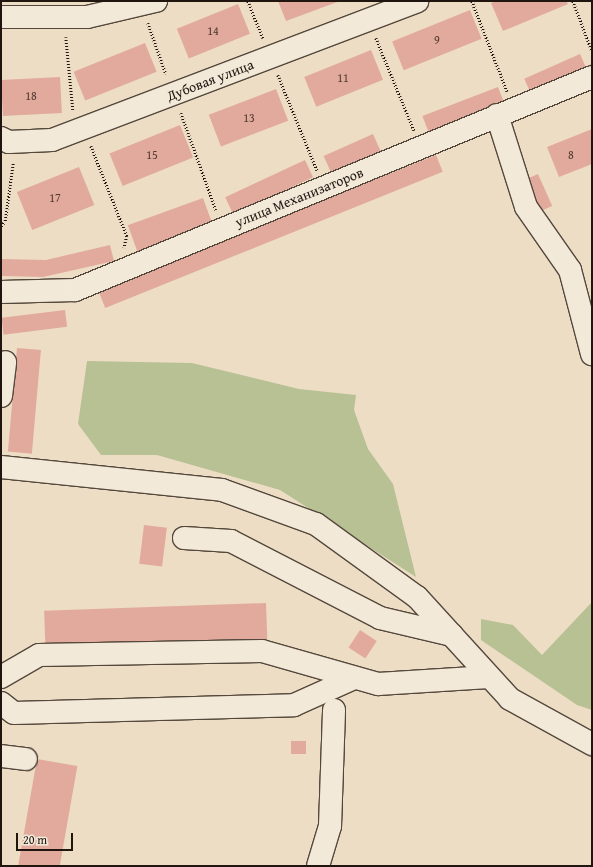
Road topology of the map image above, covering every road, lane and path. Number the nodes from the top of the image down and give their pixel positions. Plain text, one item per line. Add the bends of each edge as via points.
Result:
1 (248, 1) edge
2 (417, 1) edge
3 (472, 1) edge
4 (573, 1) edge
5 (146, 2) edge
6 (1, 17) edge
7 (64, 17) junction
8 (368, 19) junction
9 (592, 51) edge
10 (271, 57) junction
11 (592, 77) edge
12 (174, 94) junction
13 (505, 112) junction
14 (80, 130) junction
15 (8, 140) edge
16 (421, 147) junction
17 (324, 187) junction
18 (1, 226) edge
19 (223, 229) junction
20 (118, 272) junction
21 (1, 292) edge
22 (592, 354) edge
23 (5, 362) dead end
24 (1, 396) edge
25 (1, 467) edge
26 (184, 538) dead end
27 (452, 635) junction
28 (490, 676) junction
29 (1, 677) edge
30 (354, 678) junction
31 (1, 703) edge
32 (334, 710) dead end
33 (592, 744) edge
34 (1, 756) edge
35 (26, 759) dead end
36 (318, 866) edge

1 - 10 path
2 - 8 street, Дубовая улица
3 - 13 path
4 - 9 path
5 - 7 street via 87,17
5 - 12 path
6 - 7 street
7 - 14 path
8 - 10 street, Дубовая улица
8 - 16 path
10 - 12 street, Дубовая улица
10 - 17 path
11 - 13 street, улица Механизаторов
12 - 14 street, Дубовая улица
12 - 19 path
13 - 16 street, улица Механизаторов
13 - 22 street via 526,207 570,270
14 - 15 street, Дубовая улица via 52,140
14 - 20 path via 126,236
15 - 18 path via 5,221
16 - 17 street, улица Механизаторов
17 - 19 street, улица Механизаторов
19 - 20 street, улица Механизаторов
20 - 21 street, улица Механизаторов via 75,290
23 - 24 street
25 - 27 street via 222,490 316,524 417,597
26 - 27 street via 231,541 380,618
27 - 28 street
28 - 30 street via 378,684
28 - 33 street via 510,699
29 - 30 street via 39,655 262,651
30 - 31 street via 294,705 14,713
32 - 36 street via 330,826
34 - 35 street

